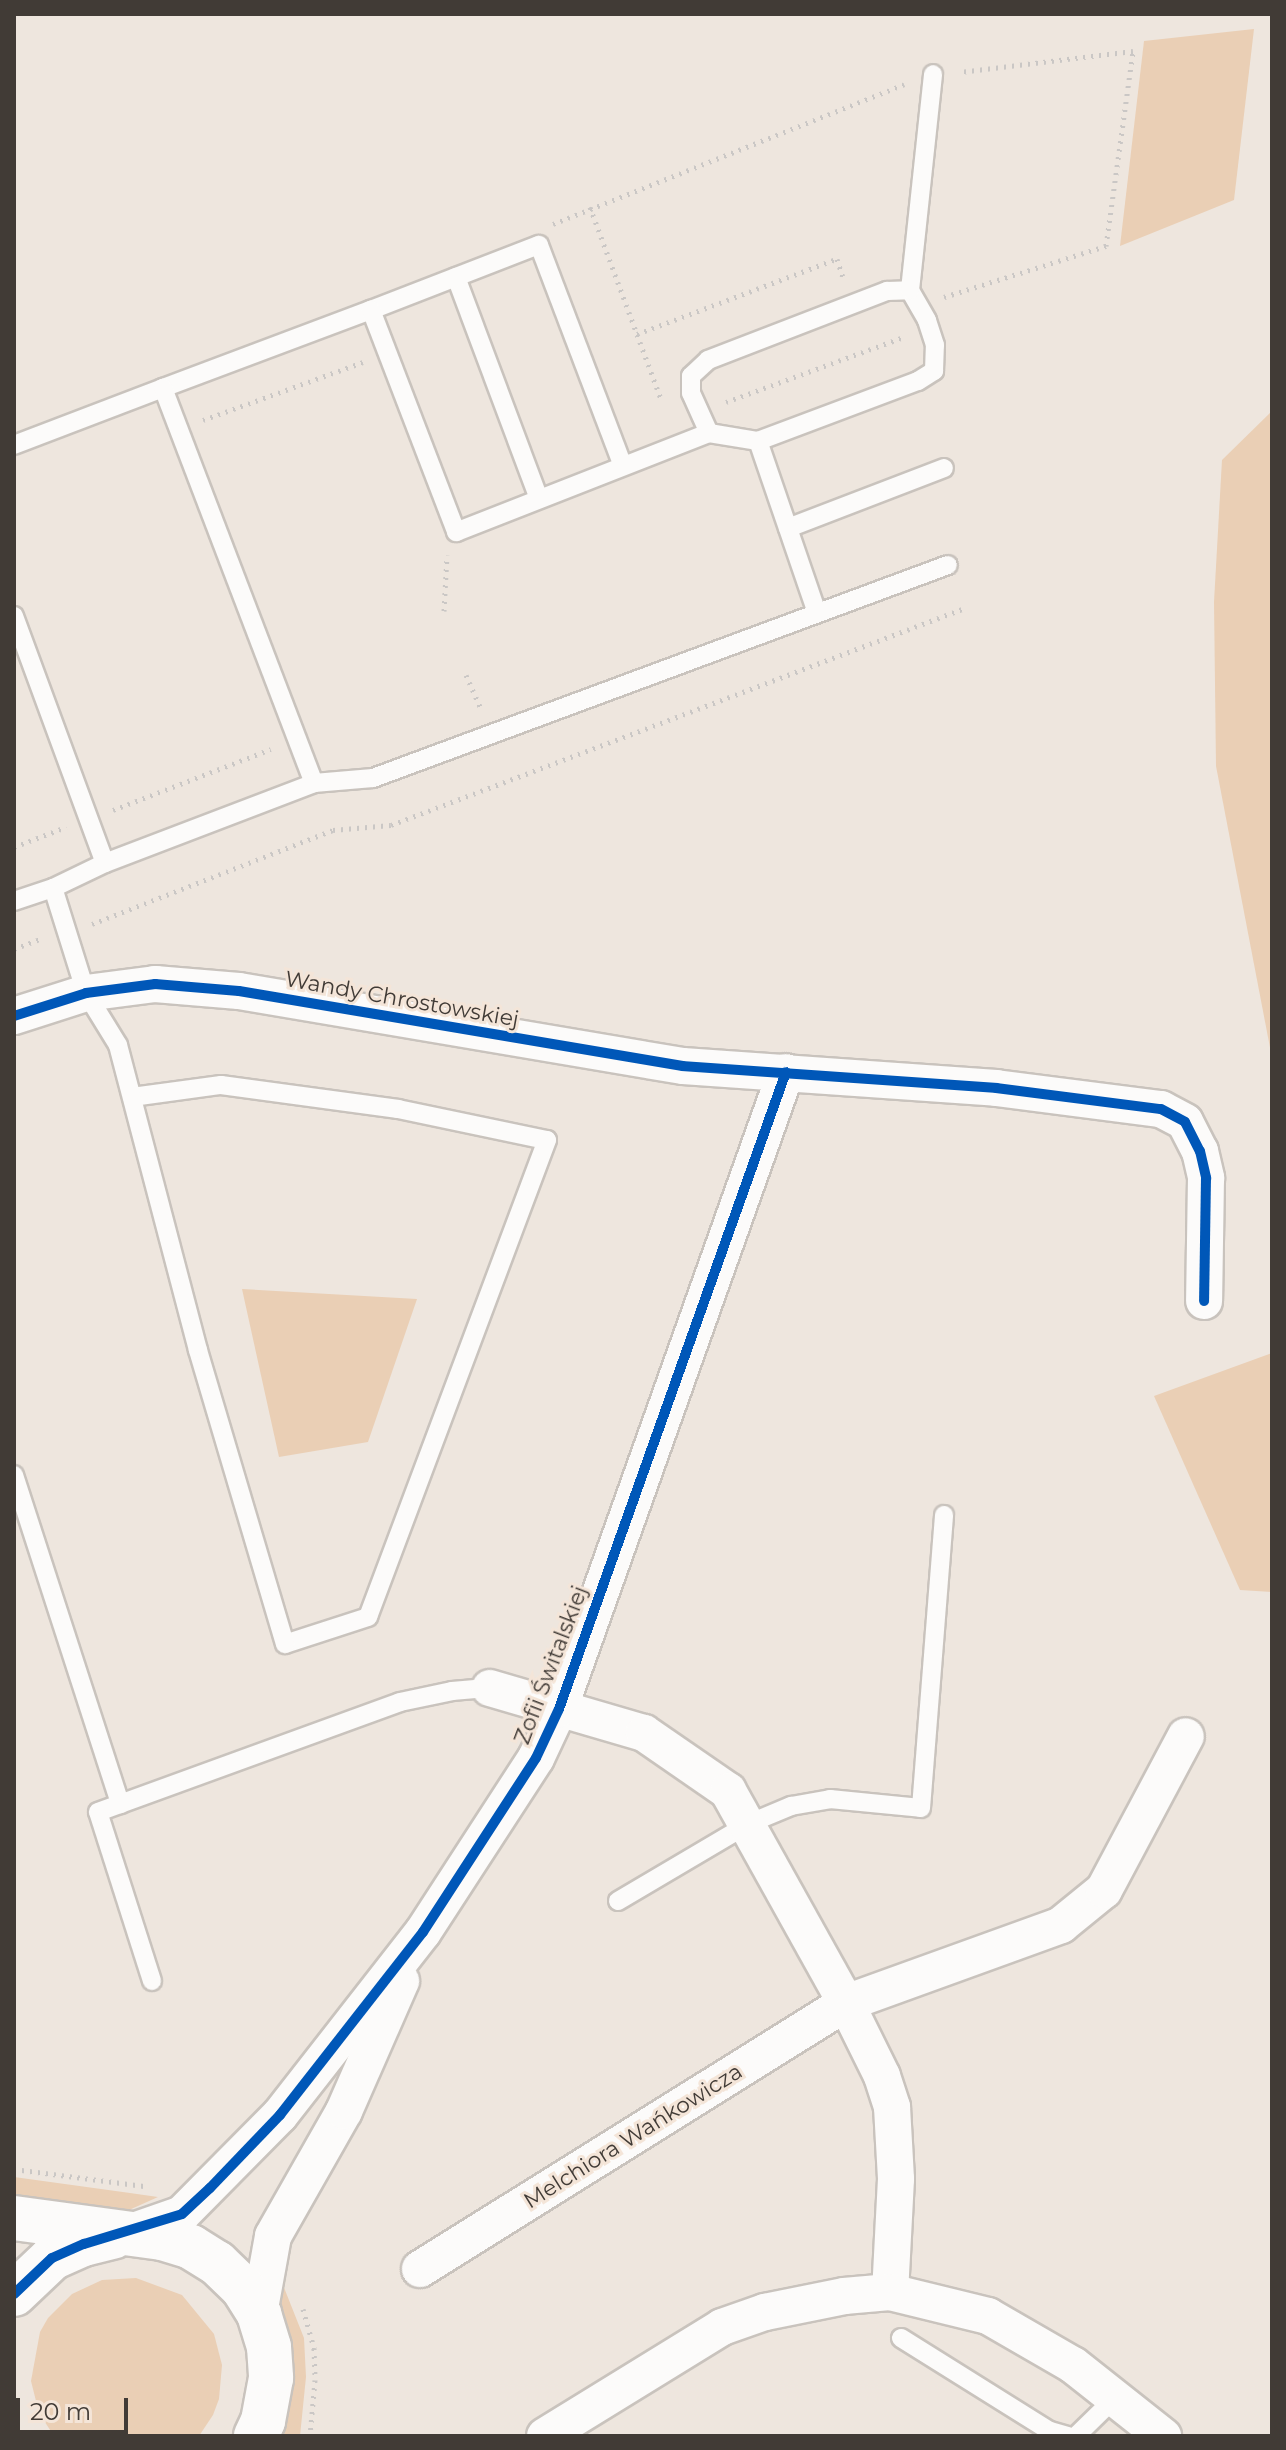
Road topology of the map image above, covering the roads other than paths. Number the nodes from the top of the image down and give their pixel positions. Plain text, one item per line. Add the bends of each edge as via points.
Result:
1 (933, 74) dead end
2 (456, 277) junction
3 (910, 290) junction
4 (371, 310) junction
5 (163, 388) junction
6 (709, 433) junction
7 (758, 441) junction
8 (14, 445) edge
9 (623, 466) junction
10 (944, 468) dead end
11 (539, 499) junction
12 (788, 528) junction
13 (948, 565) dead end
14 (817, 613) junction
15 (14, 616) edge
16 (314, 783) junction
17 (105, 863) junction
18 (53, 888) junction
19 (14, 901) edge
20 (86, 993) junction
21 (14, 1016) edge
22 (786, 1072) junction
23 (132, 1097) junction
24 (1204, 1301) dead end
25 (14, 1475) edge
26 (944, 1515) dead end
27 (490, 1688) joint
28 (559, 1709) junction
29 (1186, 1736) dead end
30 (120, 1804) junction
31 (748, 1824) junction
32 (618, 1901) dead end
33 (423, 1932) junction
34 (152, 1981) dead end
35 (846, 2003) junction
36 (14, 2218) edge
37 (123, 2235) junction
38 (420, 2269) dead end
39 (890, 2292) junction
40 (14, 2294) edge
41 (259, 2314) junction
42 (901, 2338) dead end
43 (1116, 2397) junction
44 (256, 2436) edge
45 (545, 2436) edge
46 (1068, 2436) edge
47 (1076, 2436) edge
48 (1163, 2436) edge

1 - 3 lane
2 - 4 lane
2 - 9 lane via 539,245
2 - 11 lane
3 - 6 lane via 887,291 708,360 691,376 691,384 697,413
3 - 7 lane via 935,345 934,371
4 - 5 lane
4 - 11 lane via 456,532
5 - 8 lane
5 - 16 lane
6 - 7 lane
6 - 9 lane
7 - 12 lane
9 - 11 lane
10 - 12 lane
12 - 14 lane
13 - 14 lane
14 - 16 lane via 373,778
15 - 17 lane
16 - 17 lane
17 - 18 lane
18 - 19 lane
18 - 20 lane
20 - 21 street, Wandy Chrostowskiej
20 - 22 street, Wandy Chrostowskiej via 155,984 239,991 683,1066
20 - 23 lane via 118,1045
22 - 24 street, Wandy Chrostowskiej via 996,1088 1161,1109 1185,1122 1206,1178
22 - 28 street, Zofii Świtalskiej
23 - 23 lane via 198,1350 285,1644 368,1617 547,1140 398,1109 221,1085
25 - 30 lane
26 - 31 lane via 921,1808 830,1799 791,1806
27 - 28 street
27 - 30 lane via 400,1702
28 - 31 street via 644,1733 728,1791
28 - 33 street, Zofii Świtalskiej via 536,1758
29 - 35 street, Melchiora Wańkowicza via 1104,1890 1061,1925
30 - 34 lane via 98,1812
31 - 32 lane
31 - 35 street
33 - 37 street, Zofii Świtalskiej via 280,2115 210,2188 182,2214
33 - 41 street via 344,2111 273,2236
35 - 38 street, Melchiora Wańkowicza
35 - 39 street via 892,2107 896,2179
36 - 37 street
37 - 40 street via 52,2258
37 - 41 street via 191,2247 243,2288
39 - 43 street via 988,2316
39 - 45 street via 765,2312 722,2327
41 - 44 street via 271,2378
42 - 46 lane via 1050,2431
43 - 47 lane
43 - 48 street

